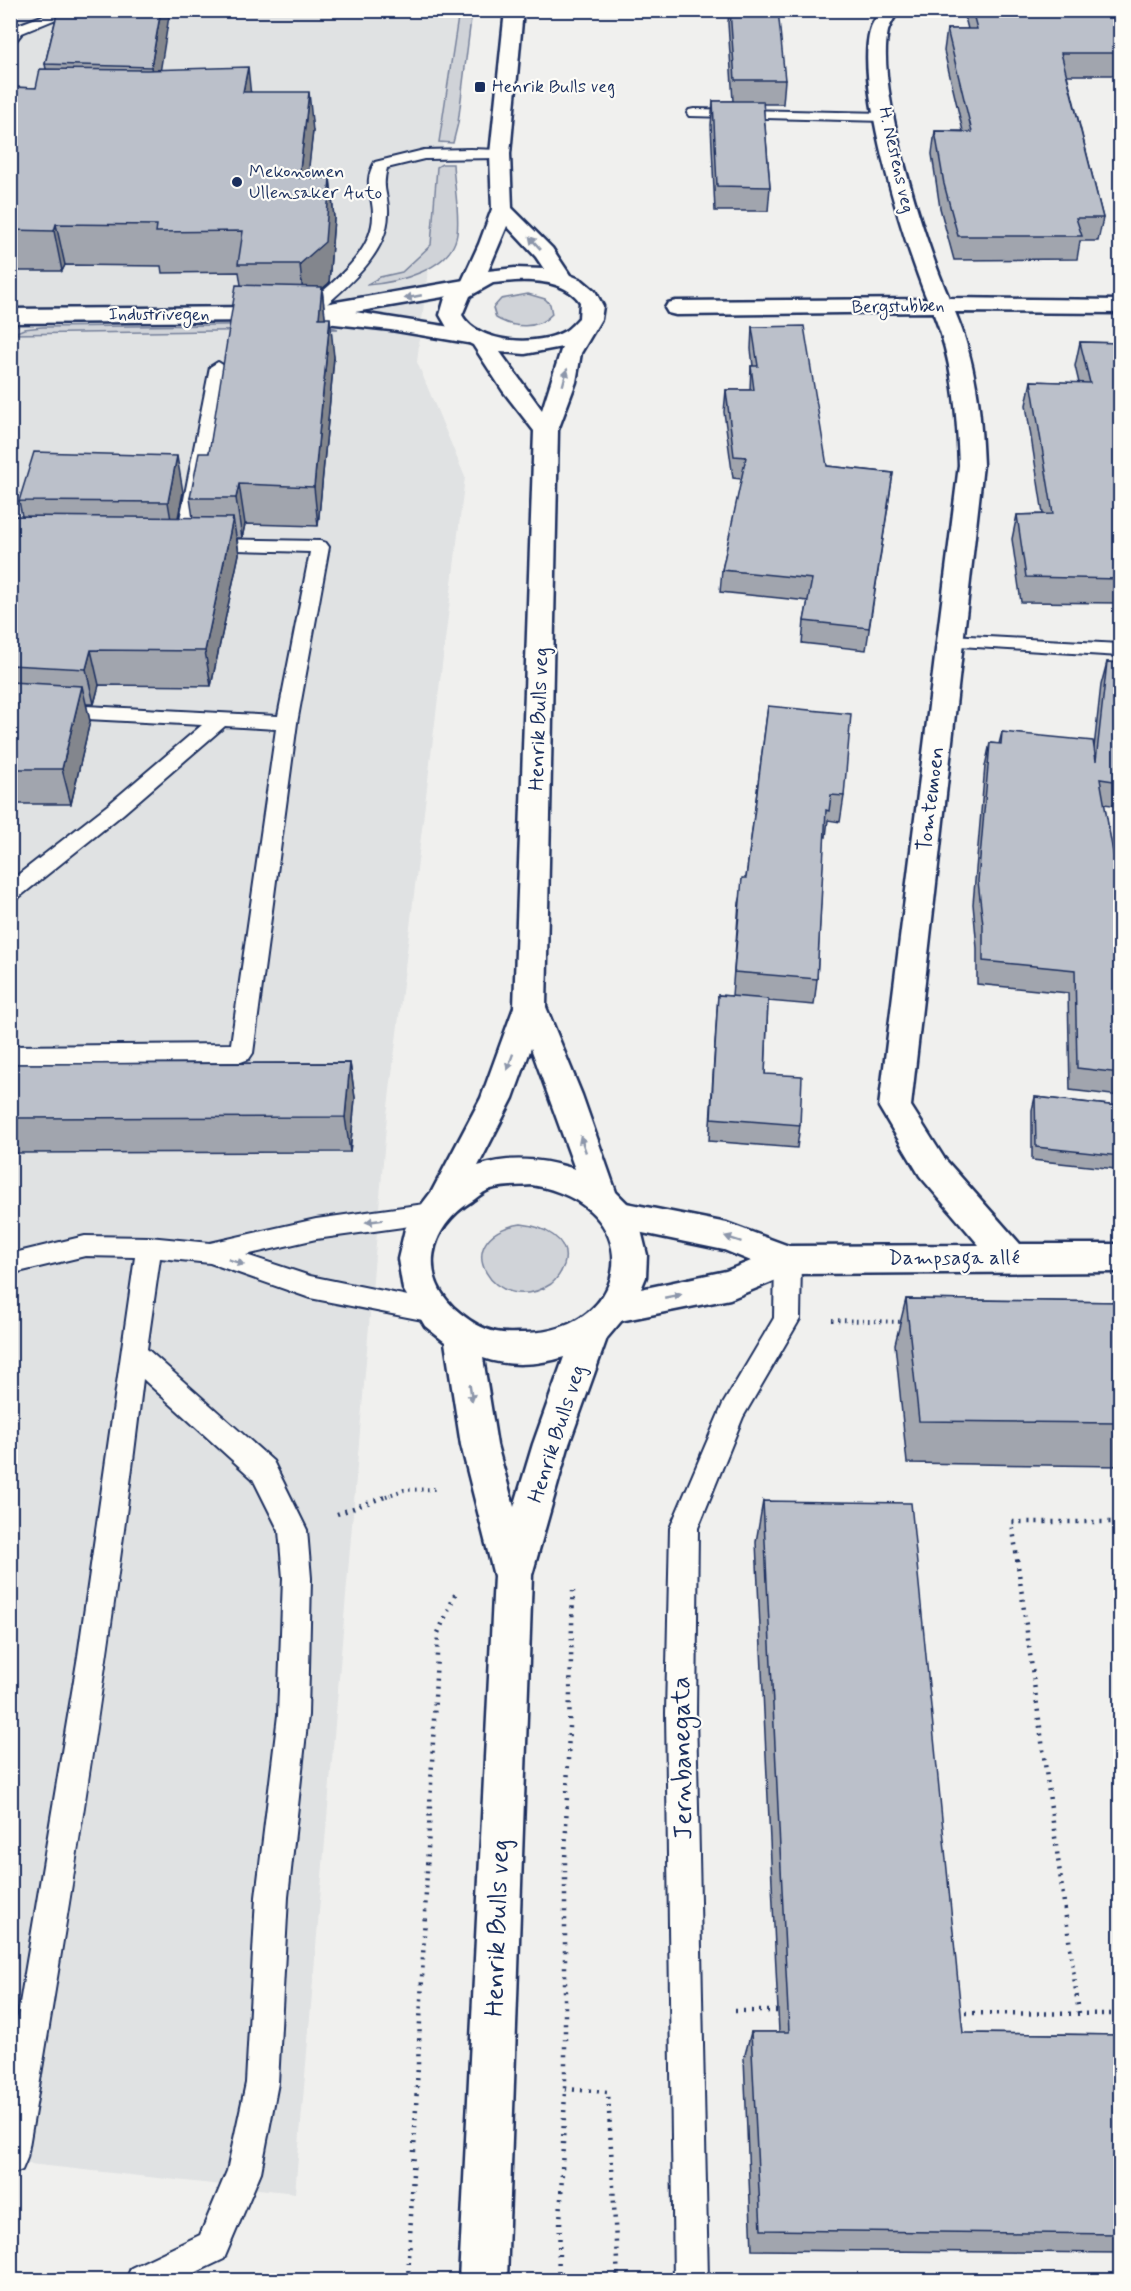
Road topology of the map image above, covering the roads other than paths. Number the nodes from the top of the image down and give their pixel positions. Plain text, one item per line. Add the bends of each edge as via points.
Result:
1 (72, 10) edge
2 (514, 10) edge
3 (890, 10) edge
4 (10, 39) edge
5 (694, 113) dead end
6 (884, 117) junction
7 (500, 154) junction
8 (502, 209) junction
9 (563, 280) junction
10 (470, 286) junction
11 (942, 306) junction
12 (1120, 306) edge
13 (676, 308) dead end
14 (307, 314) junction
15 (10, 316) edge
16 (585, 326) junction
17 (475, 339) junction
18 (218, 367) dead end
19 (546, 430) junction
20 (161, 545) edge
21 (184, 545) junction
22 (950, 641) junction
23 (1120, 650) edge
24 (10, 708) edge
25 (220, 720) junction
26 (287, 723) junction
27 (10, 893) edge
28 (530, 1007) junction
29 (10, 1055) edge
30 (438, 1207) junction
31 (609, 1207) junction
32 (150, 1247) junction
33 (210, 1253) junction
34 (1010, 1257) junction
35 (1120, 1258) edge
36 (788, 1260) junction
37 (10, 1264) edge
38 (433, 1311) junction
39 (603, 1318) junction
40 (462, 1335) junction
41 (133, 1353) junction
42 (513, 1575) junction
43 (10, 2158) edge
44 (143, 2280) edge
45 (483, 2280) edge
46 (691, 2280) edge

1 - 4 lane via 17,30
2 - 7 street
3 - 6 street, H. Nestens veg via 879,29 876,57
5 - 6 lane
6 - 11 street, H. Nestens veg via 911,222
7 - 8 street
7 - 14 lane via 399,158 380,165 375,184 381,212 377,239 358,265
9 -> 8 street, Henrik Bulls veg via 544,253
8 - 10 street
9 - 10 street, Henrik Bulls veg via 509,274
9 - 16 street, Henrik Bulls veg via 574,285 590,302 590,319
10 -> 14 street, Industrivegen
10 - 17 street via 459,294 451,313 454,322
11 - 12 street, Bergstubben
11 - 13 street, Bergstubben
11 - 22 street, Tomtemoen via 964,377 971,465
14 - 15 street, Industrivegen
14 - 17 street, Industrivegen via 391,323
16 - 17 street via 566,340 537,347 510,348
19 -> 16 street, Henrik Bulls veg via 570,354
17 - 19 street
18 - 21 lane
19 - 28 street, Henrik Bulls veg
20 - 21 lane
21 - 26 lane via 320,547
22 - 23 lane
22 - 34 street, Tomtemoen via 895,1107 932,1167
24 - 25 lane
25 - 26 lane
25 - 27 lane
26 - 29 lane via 241,1053
28 -> 30 street, Henrik Bulls veg via 497,1098
31 -> 28 street, Henrik Bulls veg
30 - 31 street, Henrik Bulls veg via 458,1190 480,1179 532,1172 570,1180
30 -> 33 lane
30 - 38 street, Henrik Bulls veg via 420,1232 415,1260 420,1292
36 -> 31 street, Dampsaga allé via 728,1237
31 - 39 street, Henrik Bulls veg via 625,1230 631,1272 623,1294
32 - 33 lane
32 - 37 lane via 85,1246
32 - 41 lane
33 -> 38 lane via 310,1287
34 - 35 street, Dampsaga allé
34 - 36 street, Dampsaga allé
39 -> 36 street, Dampsaga allé via 730,1285
36 - 46 lane, Jernbanegata via 787,1319 732,1412 684,1528 681,1713
38 - 40 street, Henrik Bulls veg
39 - 40 street, Henrik Bulls veg via 555,1346 527,1350 482,1344
39 - 42 street, Henrik Bulls veg via 551,1444
40 -> 42 street, Henrik Bulls veg via 479,1445
41 - 43 lane via 80,1743
41 - 44 lane via 262,1470 293,1530 297,1578 293,1715 272,1897 262,2083 243,2172 212,2247
42 - 45 street, Henrik Bulls veg

